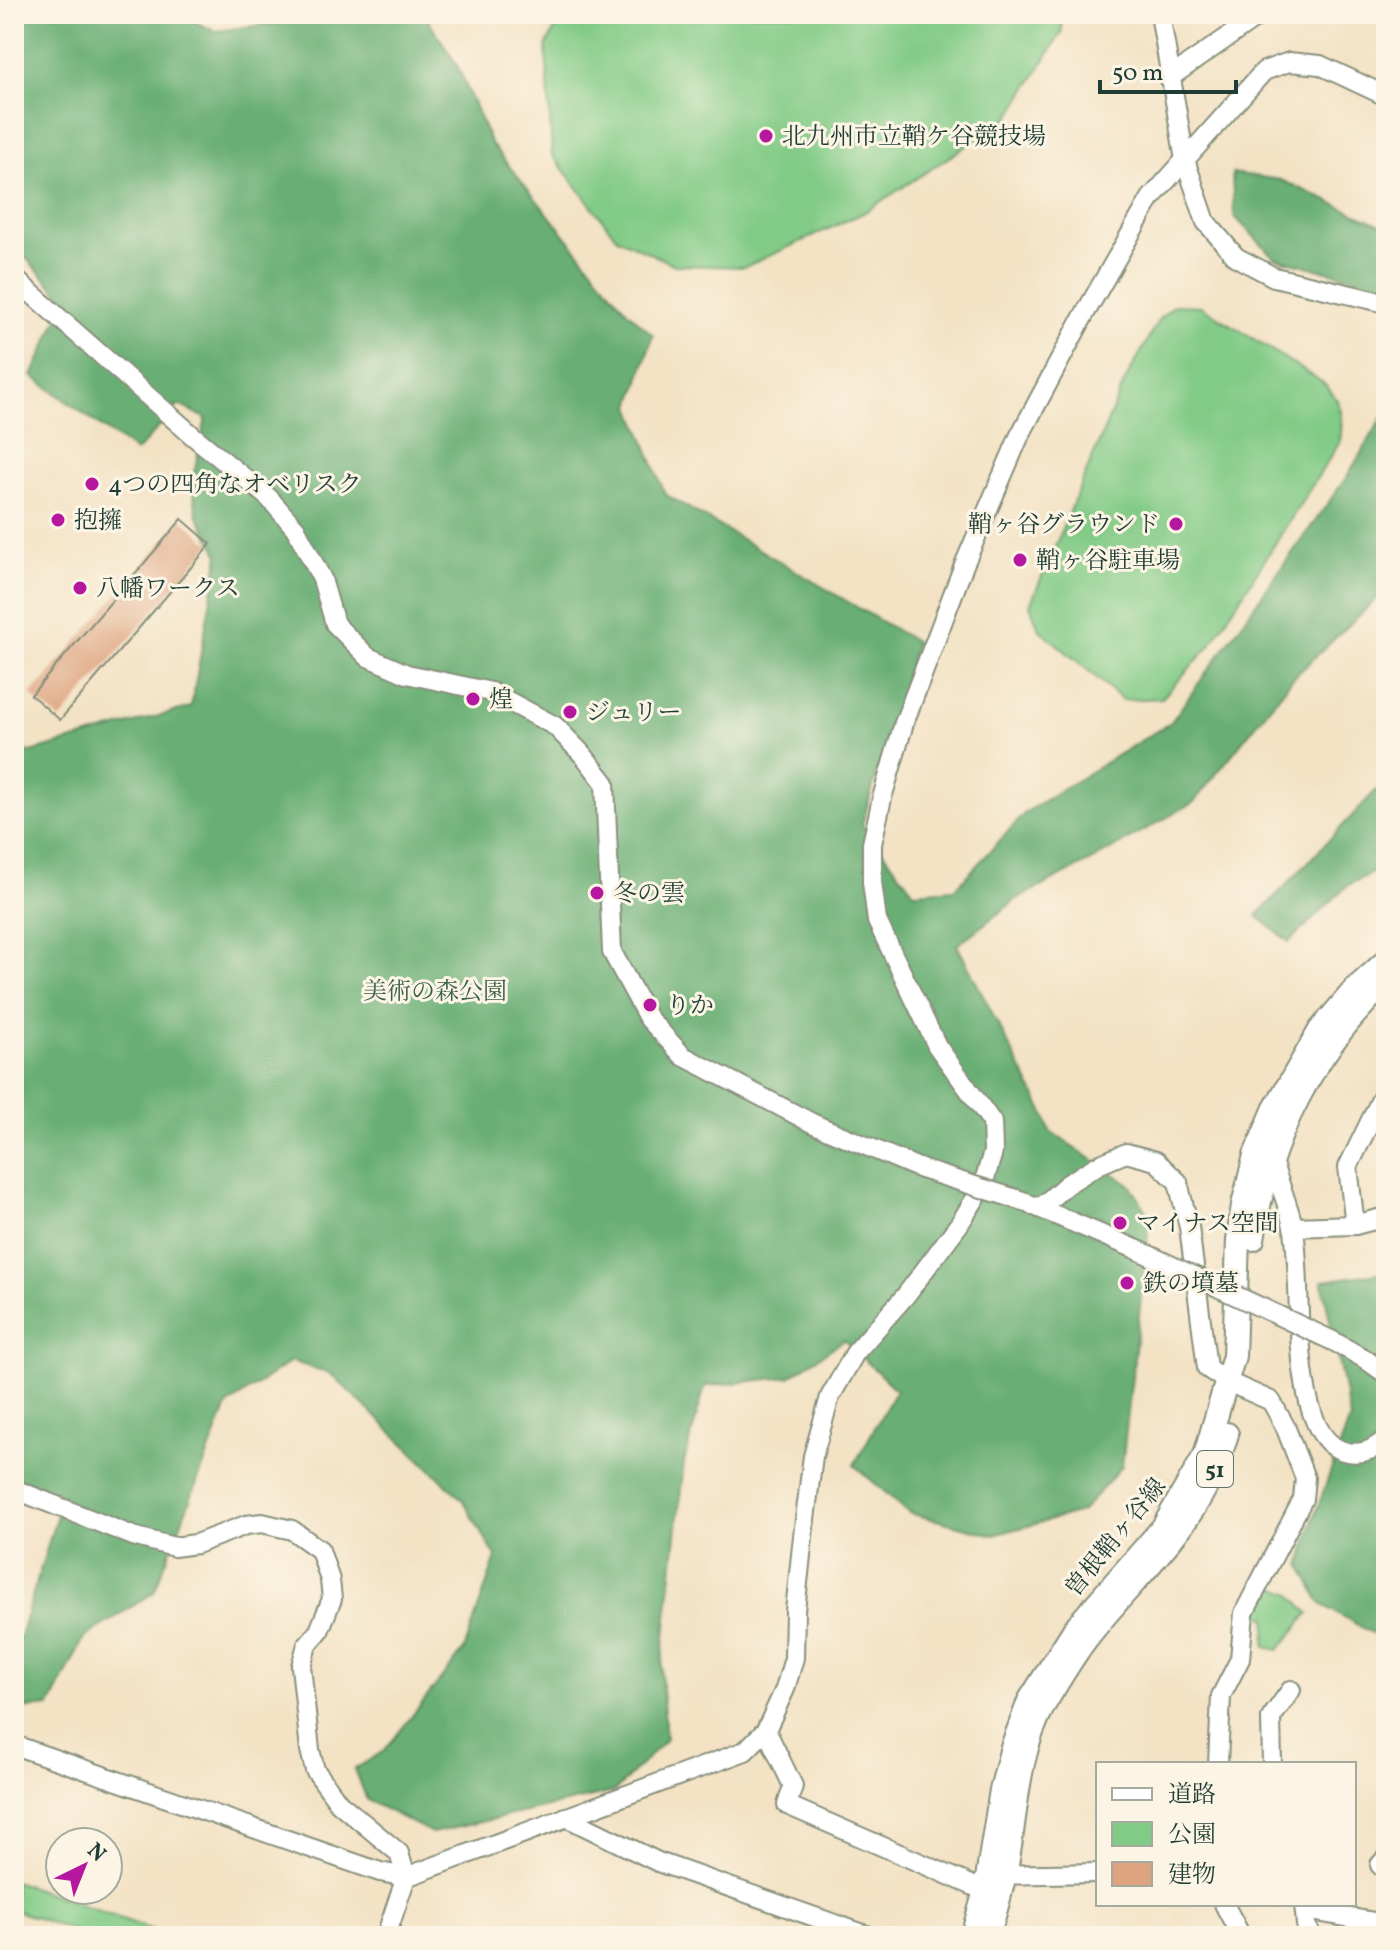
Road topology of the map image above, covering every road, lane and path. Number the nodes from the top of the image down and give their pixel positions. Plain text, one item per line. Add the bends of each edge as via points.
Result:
1 (1160, 14) edge
2 (1261, 14) edge
3 (1169, 78) junction
4 (1386, 96) edge
5 (1185, 160) junction
6 (14, 278) edge
7 (1386, 303) edge
8 (1386, 961) edge
9 (1386, 982) edge
10 (1386, 1089) edge
11 (1272, 1161) junction
12 (1033, 1205) junction
13 (1386, 1217) edge
14 (1355, 1225) junction
15 (1293, 1227) junction
16 (1386, 1374) edge
17 (1235, 1384) junction
18 (1386, 1439) edge
19 (14, 1489) edge
20 (1291, 1690) dead end
21 (766, 1730) junction
22 (14, 1745) edge
23 (1218, 1762) edge
24 (1272, 1762) edge
25 (566, 1817) junction
26 (1386, 1858) edge
27 (1386, 1870) edge
28 (1096, 1873) edge
29 (406, 1877) junction
30 (992, 1881) junction
31 (1225, 1906) edge
32 (1304, 1907) edge
33 (1386, 1924) edge
34 (386, 1936) edge
35 (869, 1936) edge
36 (972, 1936) edge
37 (988, 1936) edge
38 (1241, 1936) edge
39 (1312, 1936) edge

1 - 3 street
2 - 3 street
3 - 5 street
4 - 5 street via 1320,65 1289,62 1264,71
5 - 7 street via 1206,222 1236,257 1274,277
5 - 21 street via 1151,198 1019,437 909,709 882,798 872,844 877,921 937,1046 992,1122 993,1152 982,1188 960,1223 855,1353 830,1397 813,1456 805,1513 794,1658
6 - 12 street, bridge via 269,498 296,529 322,579 335,624 368,657 407,674 491,692 555,726 584,756 605,783 612,952 648,1018 683,1056 814,1124 921,1169
8 - 17 main road, 曽根鞘ヶ谷線 / 51 via 1320,1030 1255,1155 1238,1240
9 - 11 main road, 曽根鞘ヶ谷線 / 51 via 1332,1040 1288,1117
10 - 14 street via 1348,1167
11 - 15 street
11 - 17 main road, 曽根鞘ヶ谷線 / 51 via 1253,1243 1249,1360
12 - 16 street, bridge via 1333,1341
12 - 17 street via 1126,1153 1156,1161 1178,1182 1207,1368
13 - 14 street
14 - 15 street
15 - 18 street via 1303,1366 1314,1424 1323,1440 1342,1452 1375,1449
17 - 23 street via 1271,1401 1305,1478 1303,1499 1244,1613 1240,1659 1221,1696
17 - 30 main road, 曽根鞘ヶ谷線 / 51 via 1178,1504 1075,1628 1029,1701 1001,1790
19 - 29 street via 174,1547 262,1523 292,1530 320,1550 332,1599 301,1666 315,1770 339,1803 399,1853
20 - 24 street via 1271,1718
21 - 25 street via 745,1751
21 - 30 street via 793,1786 787,1805
22 - 29 street
25 - 29 street
25 - 35 street via 658,1862
26 - 27 street via 1380,1865
28 - 30 street
29 - 34 street
30 - 36 main road, 曽根鞘ヶ谷線 / 51
30 - 37 main road, 曽根鞘ヶ谷線 / 51
31 - 38 street
32 - 33 street
32 - 39 street

